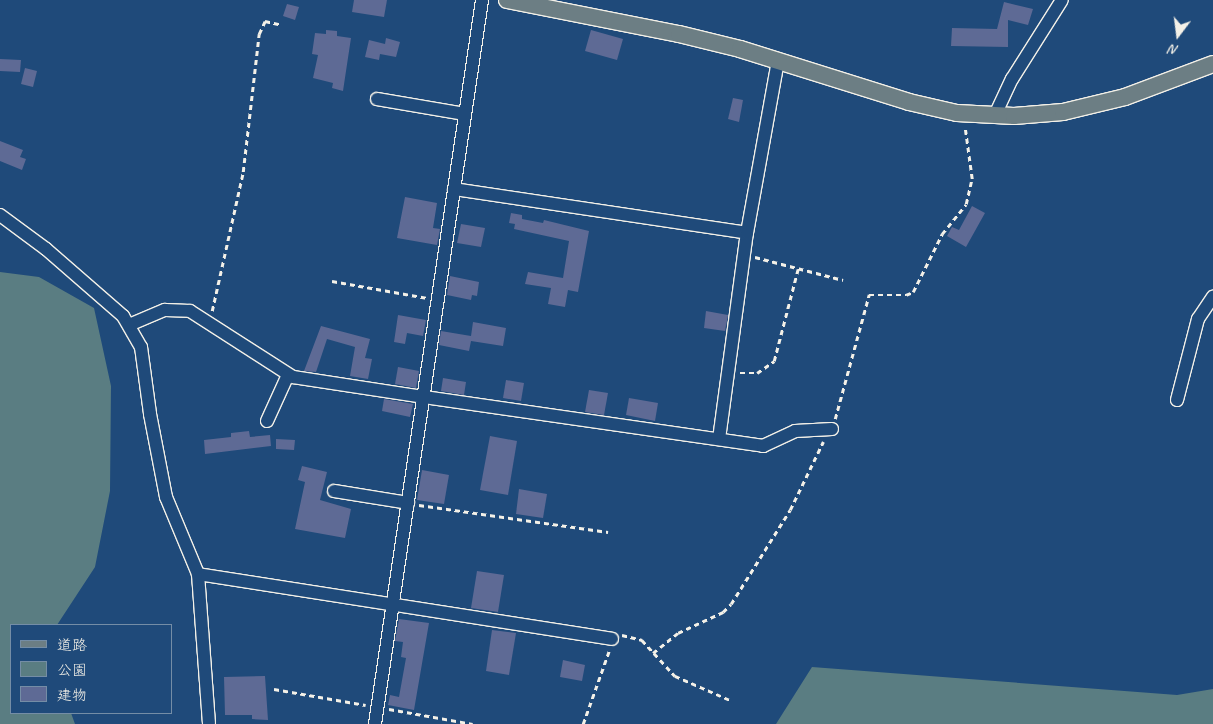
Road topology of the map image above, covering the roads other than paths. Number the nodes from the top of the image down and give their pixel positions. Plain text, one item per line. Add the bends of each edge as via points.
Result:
1 (482, 0) edge
2 (507, 0) edge
3 (1062, 0) edge
4 (778, 62) junction
5 (1213, 64) edge
6 (377, 99) dead end
7 (465, 114) junction
8 (995, 115) junction
9 (454, 188) junction
10 (0, 215) edge
11 (747, 233) junction
12 (1213, 297) edge
13 (129, 326) junction
14 (288, 375) junction
15 (424, 397) junction
16 (1177, 400) dead end
17 (267, 421) dead end
18 (832, 428) road end
19 (719, 438) junction
20 (334, 491) dead end
21 (408, 503) junction
22 (198, 574) junction
23 (393, 604) junction
24 (612, 639) road end
25 (209, 724) edge
26 (376, 724) edge

1 - 7 street
2 - 4 main road via 679,34
3 - 8 street via 1017,71
4 - 8 main road via 909,102 963,114
4 - 11 street
5 - 8 main road via 1084,108 1037,116
6 - 7 street
7 - 9 street
9 - 11 street
9 - 15 street
10 - 13 street via 72,270
11 - 19 street
12 - 16 street via 1198,319
13 - 14 street via 165,310 178,309 209,320
13 - 22 street via 141,347 166,497
14 - 15 street
14 - 17 street
15 - 19 street
15 - 21 street
18 - 19 street via 794,431 763,446
20 - 21 street
21 - 23 street
22 - 23 street
22 - 25 street
23 - 24 street
23 - 26 street

